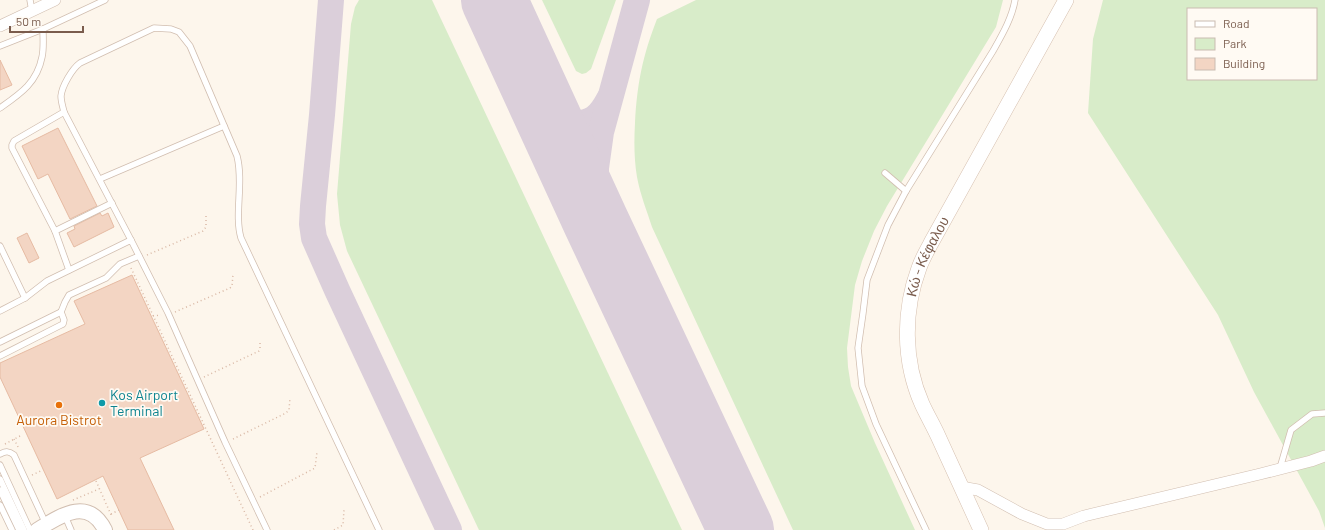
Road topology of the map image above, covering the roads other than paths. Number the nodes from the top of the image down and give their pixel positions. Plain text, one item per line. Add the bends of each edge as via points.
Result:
1 (55, 0) edge
2 (105, 0) edge
3 (1015, 0) edge
4 (1066, 0) edge
5 (30, 6) edge
6 (0, 26) edge
7 (43, 29) junction
8 (0, 46) edge
9 (0, 108) edge
10 (64, 112) junction
11 (224, 126) junction
12 (885, 174) dead end
13 (100, 179) junction
14 (906, 191) junction
15 (112, 203) junction
16 (55, 231) junction
17 (131, 240) junction
18 (0, 246) edge
19 (140, 257) junction
20 (69, 270) junction
21 (26, 298) junction
22 (0, 311) edge
23 (61, 312) junction
24 (0, 342) edge
25 (0, 356) edge
26 (1325, 413) edge
27 (0, 454) edge
28 (1325, 456) edge
29 (0, 465) edge
30 (1280, 469) junction
31 (0, 479) edge
32 (961, 487) junction
33 (0, 490) edge
34 (0, 505) edge
35 (64, 515) junction
36 (109, 525) edge
37 (40, 528) edge
38 (12, 530) edge
39 (19, 530) edge
40 (24, 530) edge
41 (71, 530) edge
42 (267, 530) edge
43 (379, 530) edge
44 (926, 530) edge
45 (981, 530) edge

1 - 5 street
2 - 7 lane
3 - 14 lane via 1004,31
4 - 32 main road, Κώ - Κέφαλου via 931,243 913,288 907,325 913,381
5 - 6 street
7 - 8 lane
7 - 9 lane via 43,56 37,74 24,91
10 - 11 lane via 62,92 75,66 154,28 166,28 179,32 190,46
10 - 13 lane
10 - 16 lane via 14,141 12,145
11 - 13 lane
11 - 43 lane via 239,165 241,238
12 - 14 lane
13 - 15 lane
14 - 44 lane via 888,225 867,280 858,348 859,368 862,386 876,424
15 - 16 lane
15 - 17 lane
16 - 20 lane
17 - 19 lane
17 - 20 lane
18 - 21 lane
19 - 23 lane via 120,264 106,278 69,295
19 - 42 lane
20 - 21 lane via 47,281
21 - 22 lane
23 - 24 lane
23 - 25 lane via 64,320 62,324
26 - 30 lane via 1312,414 1291,430
27 - 37 lane via 6,451 14,455
28 - 30 street
29 - 37 lane
30 - 32 street via 1084,516 1063,524 1047,524 1035,520 978,490
31 - 40 lane
32 - 45 main road, Κώ - Κέφαλου
33 - 39 lane
34 - 38 lane
35 - 36 street via 80,510 96,516 101,523
35 - 37 street
35 - 41 lane

